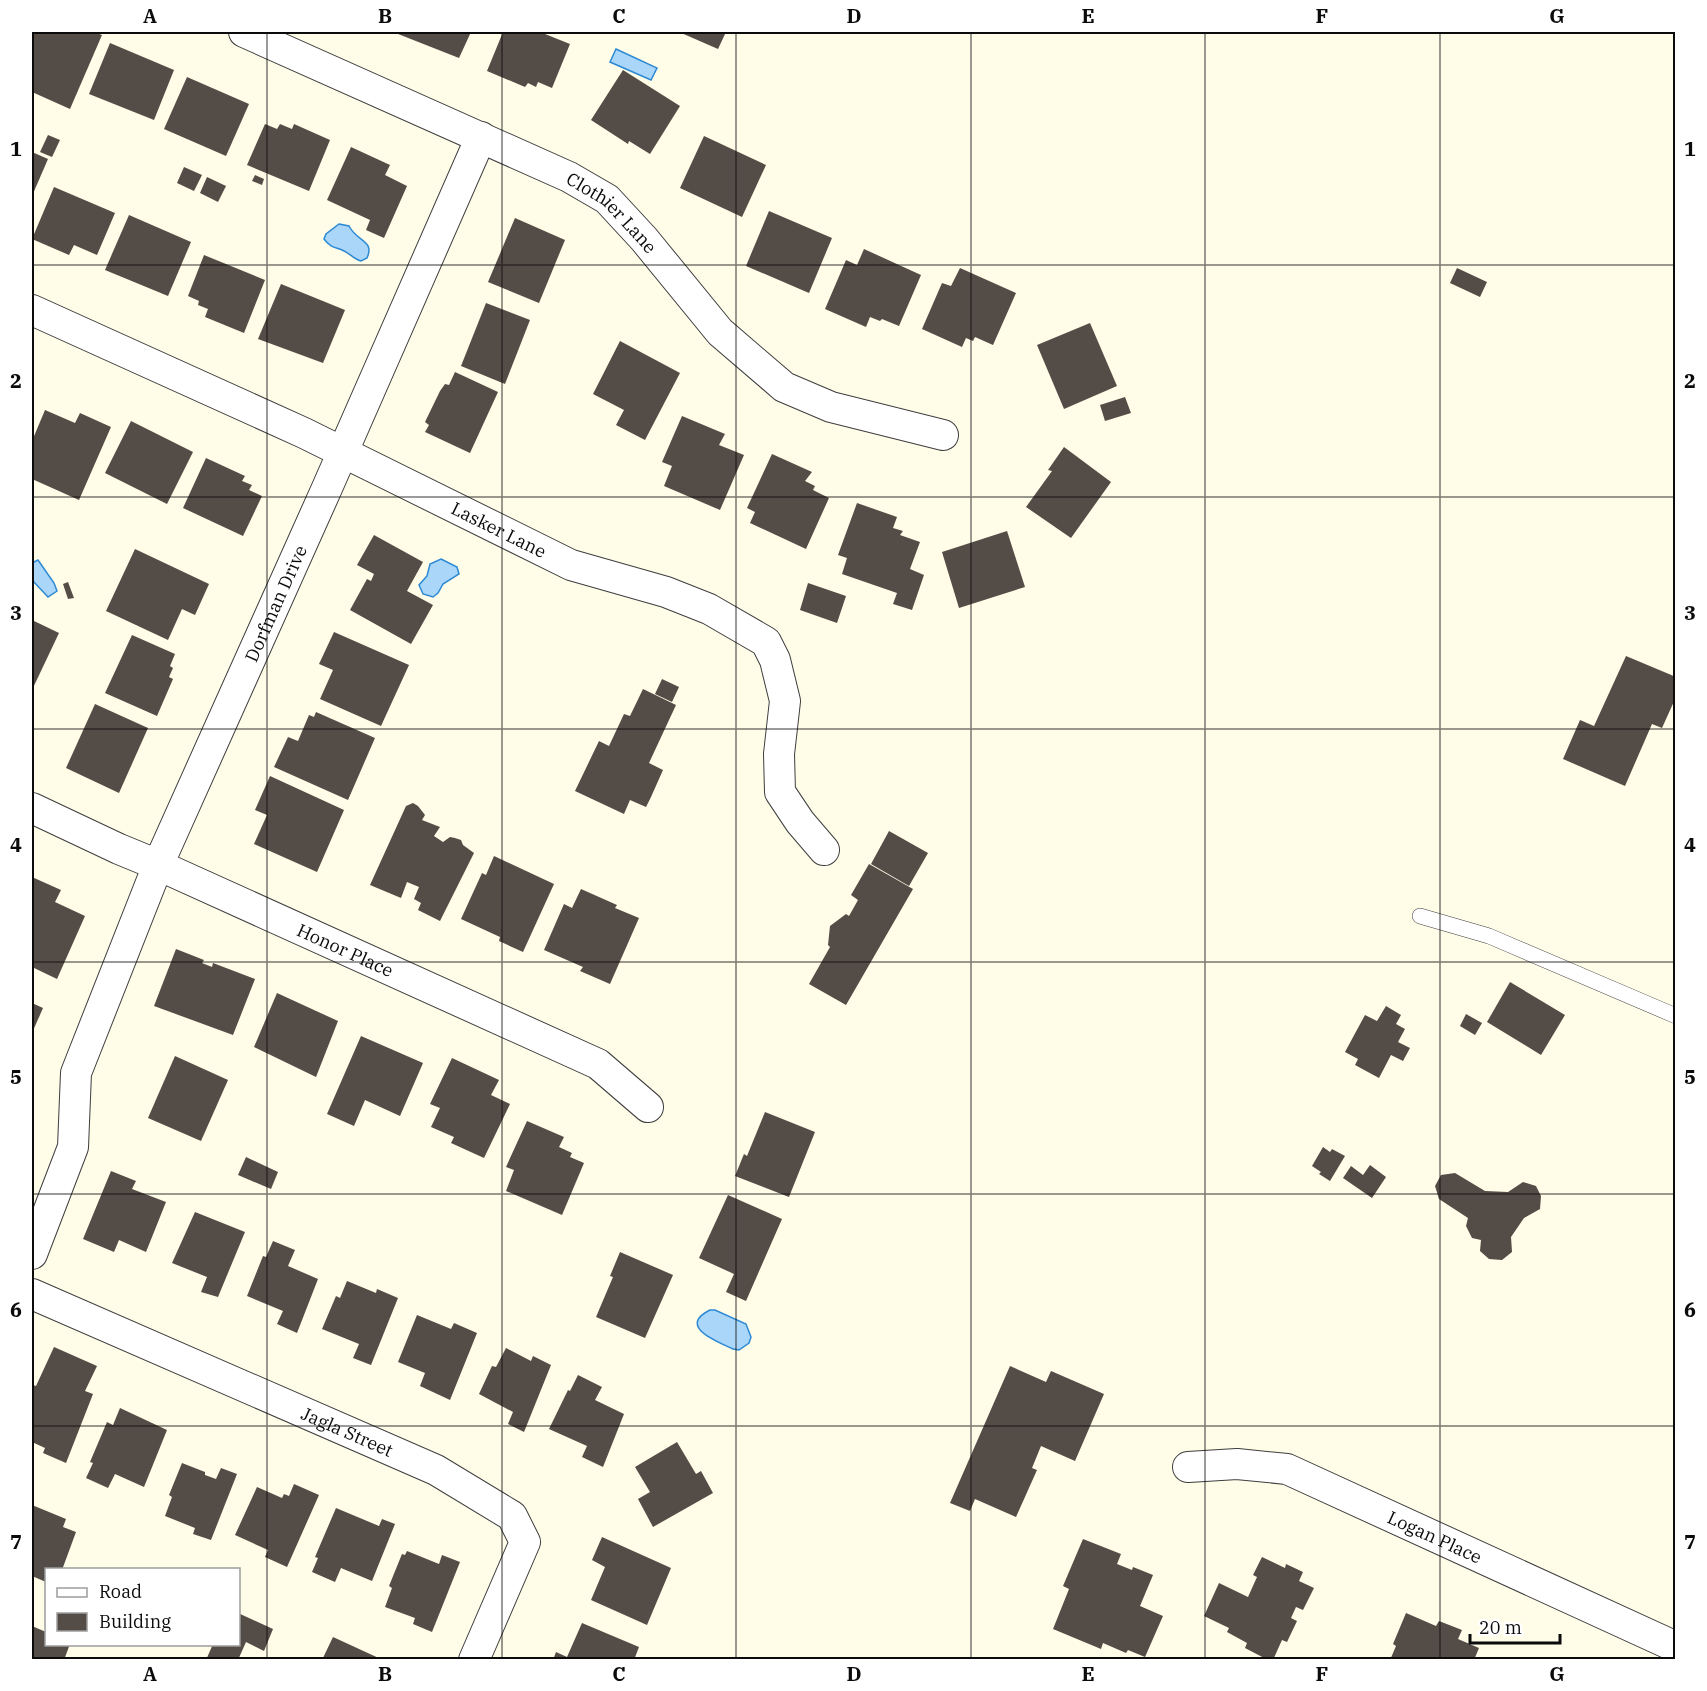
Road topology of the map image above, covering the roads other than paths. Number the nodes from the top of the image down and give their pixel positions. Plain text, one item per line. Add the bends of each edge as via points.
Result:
1 (244, 32) edge
2 (481, 137) junction
3 (32, 310) edge
4 (943, 435) dead end
5 (343, 452) junction
6 (32, 808) edge
7 (824, 850) dead end
8 (158, 865) junction
9 (1420, 916) dead end
10 (1676, 1016) edge
11 (648, 1107) dead end
12 (32, 1254) edge
13 (33, 1300) edge
14 (1188, 1467) dead end
15 (1676, 1647) edge
16 (474, 1659) edge

1 - 2 street, Clothier Lane
2 - 4 street, Clothier Lane via 607,198 720,332 784,387 831,407
2 - 5 street, Dorfman Drive
3 - 5 street, Lasker Lane
5 - 7 street, Lasker Lane via 571,565 666,592 709,609 766,642 775,660 785,701 778,754 780,792
5 - 8 street, Dorfman Drive
6 - 8 street, Honor Place
8 - 11 street, Honor Place via 598,1064
8 - 12 street, Dorfman Drive via 76,1073 73,1147
9 - 10 lane via 1489,936
13 - 16 street, Jagla Street via 436,1470 512,1516 525,1542
14 - 15 street, Logan Place via 1237,1464 1287,1469

